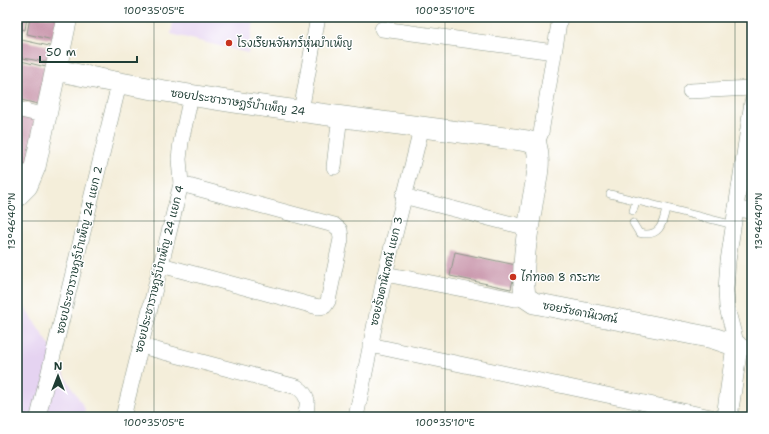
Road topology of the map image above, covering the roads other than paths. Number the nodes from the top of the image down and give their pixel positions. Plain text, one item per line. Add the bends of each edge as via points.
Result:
1 (67, 17) edge
2 (318, 17) edge
3 (560, 17) edge
4 (382, 29) dead end
5 (554, 52) junction
6 (56, 70) junction
7 (119, 84) junction
8 (752, 88) edge
9 (690, 91) dead end
10 (191, 96) junction
11 (752, 102) edge
12 (17, 109) edge
13 (301, 110) junction
14 (340, 115) junction
15 (46, 116) junction
16 (422, 126) junction
17 (536, 144) junction
18 (334, 167) dead end
19 (181, 184) junction
20 (610, 194) dead end
21 (17, 196) edge
22 (403, 196) junction
23 (636, 201) junction
24 (666, 208) junction
25 (736, 209) junction
26 (752, 211) edge
27 (633, 212) dead end
28 (633, 223) dead end
29 (734, 224) junction
30 (528, 228) junction
31 (161, 265) junction
32 (385, 274) junction
33 (525, 297) junction
34 (370, 345) junction
35 (141, 346) junction
36 (745, 348) edge
37 (38, 417) edge
38 (123, 417) edge
39 (305, 417) edge
40 (356, 417) edge
41 (711, 417) edge
42 (727, 417) edge

1 - 6 street
2 - 13 street
3 - 5 street
4 - 5 street
5 - 17 street via 542,133
6 - 7 street, ซอยประชาราษฎร์บำเพ็ญ 24
6 - 15 street
7 - 10 street, ซอยประชาราษฎร์บำเพ็ญ 24
7 - 37 street, ซอยประชาราษฎร์บำเพ็ญ 24 แยก 2
8 - 9 street
10 - 13 street, ซอยประชาราษฎร์บำเพ็ญ 24
10 - 19 street, ซอยประชาราษฎร์บำเพ็ญ 24 แยก 4 via 181,142
11 - 25 street
12 - 15 street
13 - 14 street, ซอยประชาราษฎร์บำเพ็ญ 24
14 - 16 street, ซอยประชาราษฎร์บำเพ็ญ 24
14 - 18 street
15 - 21 street via 32,178
16 - 17 street
16 - 22 street, ซอยร้ขดานิเวศน์ แยก 3
17 - 30 street via 539,161
19 - 31 street, ซอยประชาราษฎร์บำเพ็ญ 24 แยก 4
19 - 31 street via 334,225 340,230 342,240 328,301 324,306 318,307
20 - 23 lane
22 - 30 street
22 - 32 street, ซอยร้ขดานิเวศน์ แยก 3
23 - 24 lane
23 - 27 lane
24 - 28 lane via 663,224 655,233 639,233
24 - 29 lane
25 - 26 street
25 - 29 street
29 - 36 street via 726,290 727,308
30 - 33 street via 522,277
31 - 35 street, ซอยประชาราษฎร์บำเพ็ญ 24 แยก 4
32 - 33 street via 514,299
32 - 34 street, ซอยร้ขดานิเวศน์ แยก 3
33 - 36 street, ซอยรัชดานิเวศน์ via 534,303 713,338
34 - 40 street, ซอยร้ขดานิเวศน์ แยก 3
34 - 41 street
35 - 38 street, ซอยประชาราษฎร์บำเพ็ญ 24 แยก 4
35 - 39 street via 297,387 305,392 308,400
36 - 42 street

